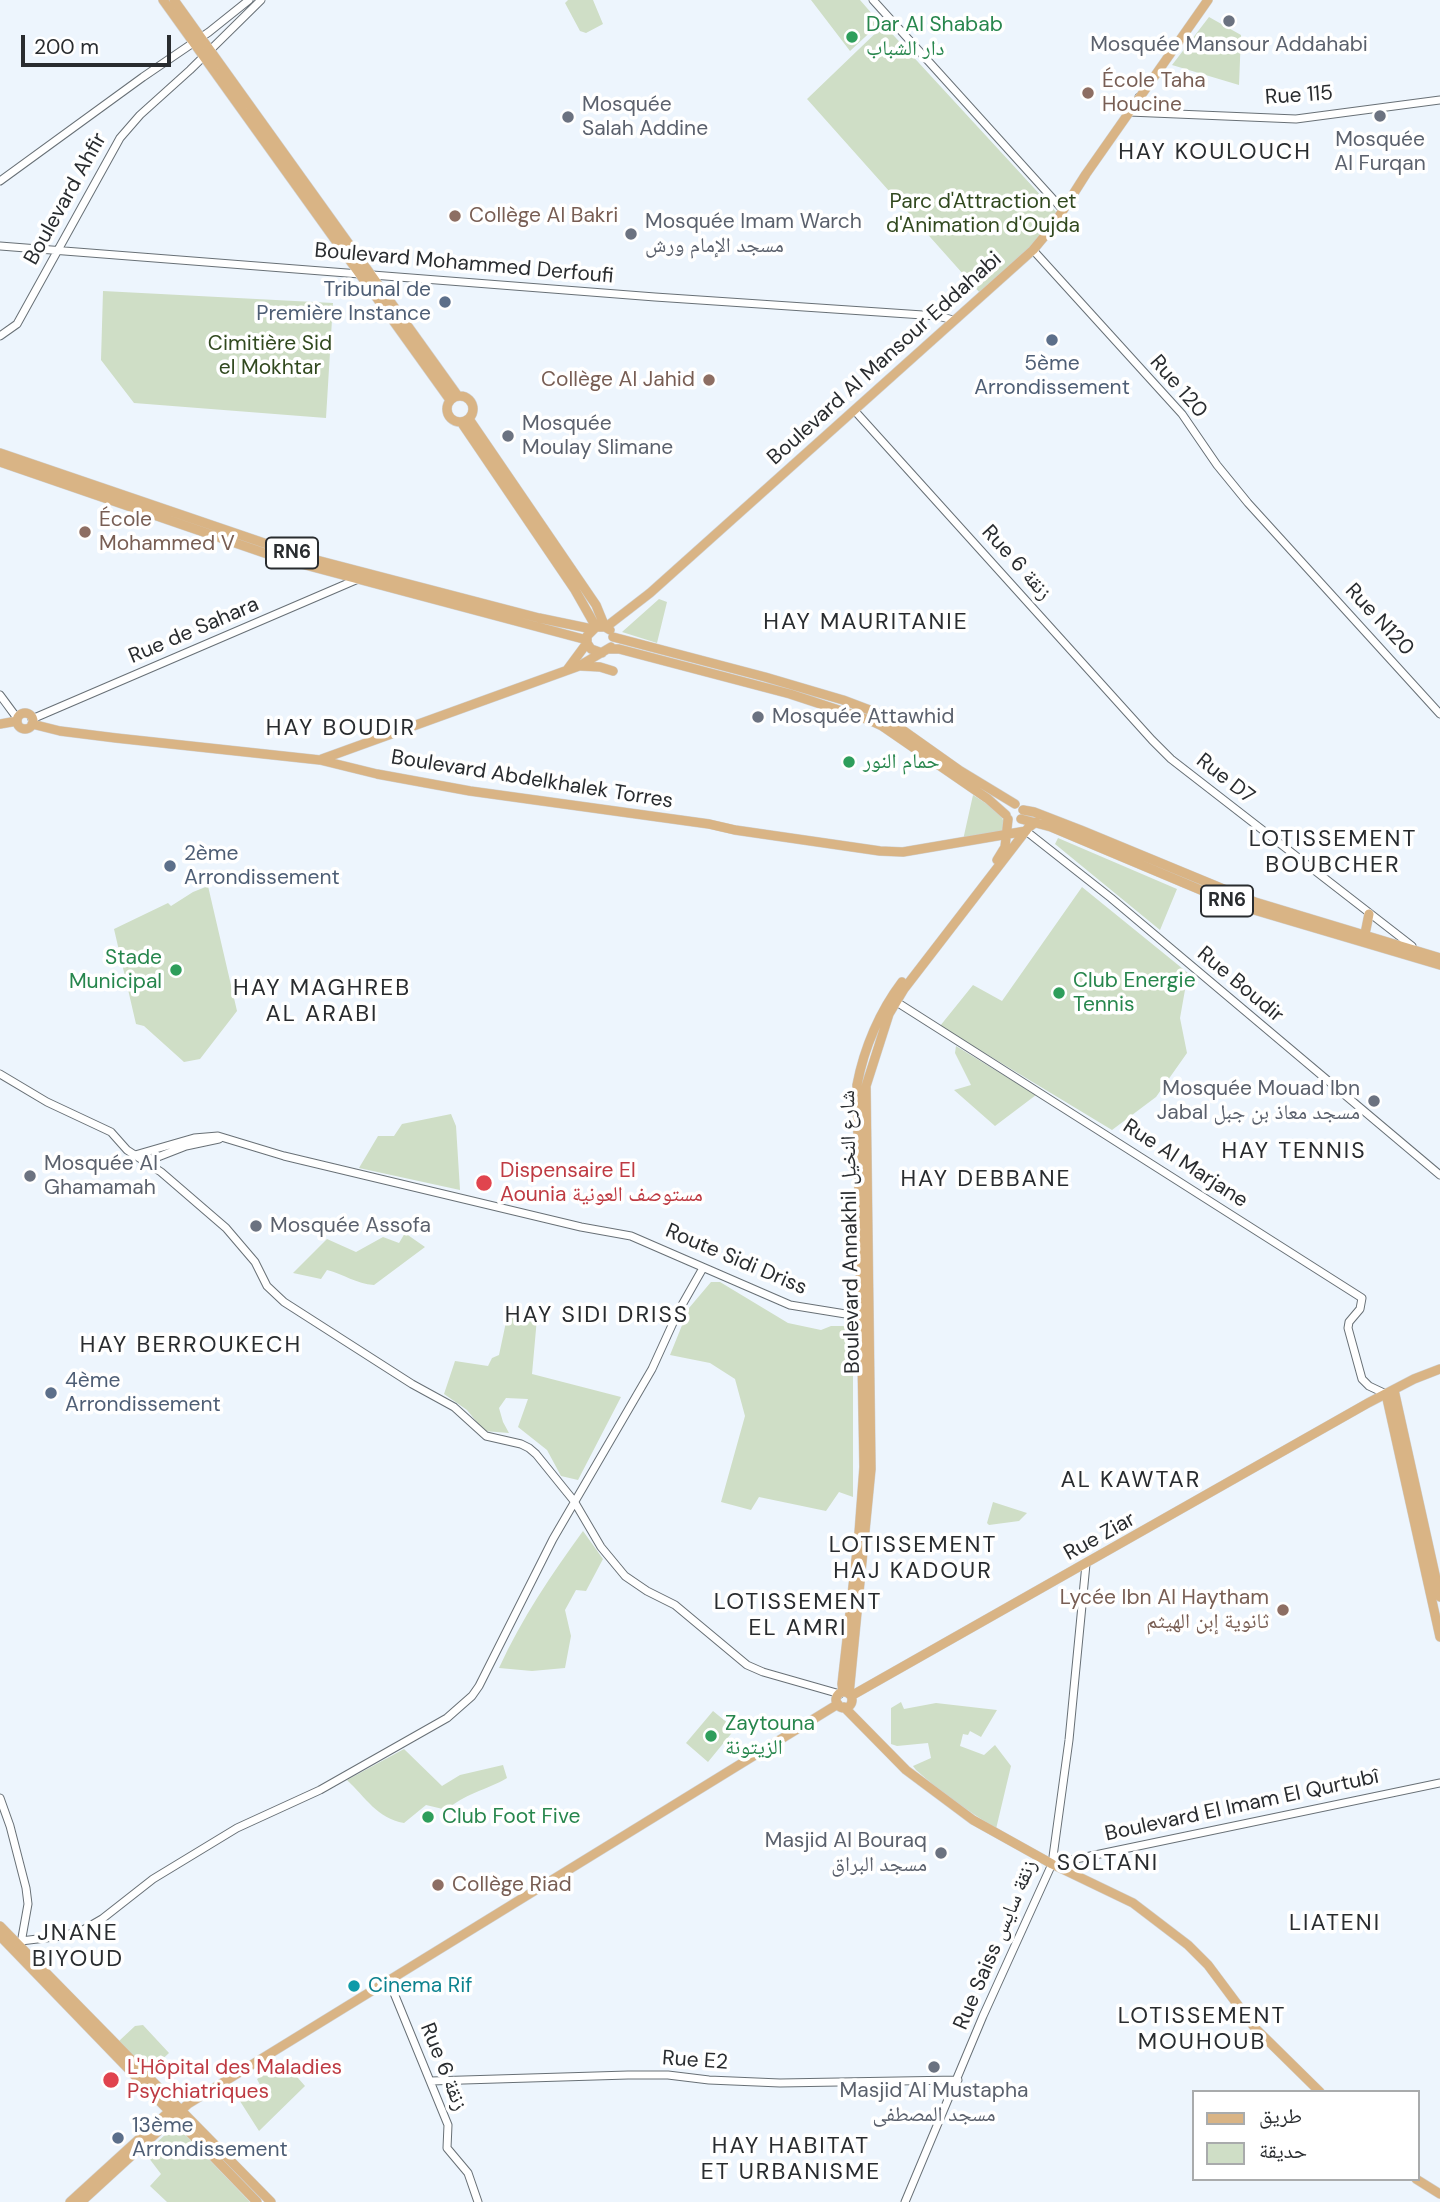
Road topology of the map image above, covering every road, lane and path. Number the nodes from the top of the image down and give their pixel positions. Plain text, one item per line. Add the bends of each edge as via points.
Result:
1 (163, 0) edge
2 (174, 0) edge
3 (249, 0) edge
4 (261, 0) edge
5 (873, 0) edge
6 (1208, 0) edge
7 (197, 40) junction
8 (210, 49) junction
9 (203, 57) junction
10 (1139, 97) junction
11 (1440, 100) edge
12 (1129, 112) junction
13 (1161, 113) junction
14 (0, 181) edge
15 (1063, 210) junction
16 (0, 246) edge
17 (57, 250) junction
18 (1033, 250) junction
19 (360, 274) junction
20 (372, 275) junction
21 (926, 315) junction
22 (953, 320) junction
23 (945, 327) junction
24 (0, 336) edge
25 (454, 398) junction
26 (854, 410) junction
27 (465, 420) junction
28 (0, 453) edge
29 (0, 462) edge
30 (1291, 551) joint
31 (363, 576) junction
32 (604, 630) junction
33 (587, 641) junction
34 (606, 651) junction
35 (579, 666) junction
36 (566, 671) junction
37 (612, 671) dead end
38 (0, 695) edge
39 (1440, 714) edge
40 (17, 719) junction
41 (32, 721) junction
42 (0, 724) edge
43 (1152, 740) joint
44 (320, 760) junction
45 (1019, 813) junction
46 (1036, 822) junction
47 (1026, 831) junction
48 (1007, 835) junction
49 (1168, 872) junction
50 (1369, 914) junction
51 (1365, 934) junction
52 (1411, 950) junction
53 (1440, 958) edge
54 (1440, 965) edge
55 (894, 999) junction
56 (0, 1074) edge
57 (223, 1138) junction
58 (135, 1155) junction
59 (161, 1156) junction
60 (145, 1162) junction
61 (159, 1171) junction
62 (1440, 1175) edge
63 (703, 1268) junction
64 (865, 1317) junction
65 (1440, 1369) edge
66 (1390, 1392) junction
67 (574, 1502) junction
68 (1416, 1506) junction
69 (1086, 1564) junction
70 (1440, 1597) edge
71 (1440, 1637) edge
72 (845, 1699) junction
73 (1440, 1783) edge
74 (0, 1798) edge
75 (1052, 1864) junction
76 (0, 1926) edge
77 (0, 1936) edge
78 (20, 1948) junction
79 (389, 1982) junction
80 (958, 2080) junction
81 (431, 2081) junction
82 (1318, 2090) edge
83 (178, 2110) junction
84 (136, 2147) junction
85 (1419, 2181) edge
86 (1440, 2194) edge
87 (263, 2201) edge
88 (70, 2202) edge
89 (81, 2202) edge
90 (478, 2202) edge
91 (905, 2202) edge

1 - 7 main road
2 - 7 main road
3 - 7 street
4 - 8 street, Boulevard Ahfir
5 - 15 street
6 - 10 main road, Boulevard Al Mansour Eddahabi
7 - 8 main road
7 - 9 main road
7 - 14 street
8 - 9 street, Boulevard Ahfir
8 - 20 main road
9 - 17 street, Boulevard Ahfir via 120,138
9 - 19 main road
10 - 12 main road, Boulevard Al Mansour Eddahabi
10 - 13 street
11 - 13 street, Rue 115 via 1296,118
12 - 13 street, Rue 115
12 - 15 main road, Boulevard Al Mansour Eddahabi
15 - 18 main road, Boulevard Al Mansour Eddahabi
16 - 17 street, Boulevard Mohammed Derfoufi
17 - 19 street, Boulevard Mohammed Derfoufi
17 - 24 street, Boulevard Ahfir via 17,324
18 - 22 main road, Boulevard Al Mansour Eddahabi
18 - 30 street, Rue 120 via 1182,414 1225,475
19 - 20 street, Boulevard Mohammed Derfoufi
19 - 25 main road
20 - 21 street, Boulevard Mohammed Derfoufi
20 - 25 main road
21 - 22 street, Boulevard Mohammed Derfoufi
21 - 23 street, Boulevard Mohammed Derfoufi
22 - 23 main road, Boulevard Al Mansour Eddahabi
23 - 26 main road, Boulevard Al Mansour Eddahabi
25 - 27 main road via 447,409 449,416
25 - 27 main road via 465,396 472,403 473,411
26 - 32 main road, Boulevard Al Mansour Eddahabi
26 - 43 street, Rue 6 زنقة
27 - 32 main road via 596,605
28 - 31 main road, RN6
29 - 31 main road, RN6 via 279,558
30 - 39 street, Rue N120
31 - 32 main road, RN6
31 - 33 main road, RN6
31 - 41 street, Rue de Sahara
32 - 33 main road
32 - 34 main road
32 - 45 main road, RN6 via 880,714
33 - 34 main road, RN6 via 594,652
33 - 36 main road
34 - 35 main road
34 - 45 main road, RN6 via 619,649 684,664 869,720 988,799
35 - 36 main road
35 - 37 main road
36 - 44 main road
38 - 40 street
40 - 41 main road, Boulevard Abdelkhalek Torres via 24,729
40 - 42 main road
41 - 44 main road, Boulevard Abdelkhalek Torres via 60,731
43 - 50 street, Rue D7
44 - 48 main road, Boulevard Abdelkhalek Torres via 470,791 880,851 903,852
45 - 46 main road, RN6
45 - 47 main road, Rue Boudir
45 - 48 main road, Boulevard Annakhil شارع النخيل
45 - 49 main road, RN6
46 - 47 main road, Boulevard Annakhil شارع النخيل
46 - 49 main road, RN6
47 - 48 main road, Boulevard Abdelkhalek Torres
47 - 55 main road, Boulevard Annakhil شارع النخيل
47 - 62 street, Rue Boudir
48 - 55 main road, Boulevard Annakhil شارع النخيل via 1002,854
49 - 51 main road, RN6
49 - 52 main road, RN6 via 1260,913
50 - 51 main road
50 - 52 street, Rue D7
51 - 52 main road, RN6
52 - 53 main road, RN6
52 - 54 main road, RN6
55 - 64 main road, Boulevard Annakhil شارع النخيل via 866,1086
55 - 66 street, Rue Al Marjane via 1362,1298 1362,1307 1348,1328 1362,1379 1368,1386
56 - 58 street via 111,1132
57 - 58 street, Route Sidi Driss via 194,1138
57 - 59 street, Route Sidi Driss
57 - 63 street, Route Sidi Driss via 631,1236
58 - 60 street
59 - 60 street, Route Sidi Driss
59 - 61 street
60 - 61 street
61 - 67 street via 226,1228 255,1262 267,1286 284,1302 454,1407 486,1436 529,1448
63 - 64 street, Route Sidi Driss via 790,1305
63 - 67 street via 652,1368
64 - 72 main road, Boulevard Annakhil شارع النخيل via 870,1483
65 - 66 main road, Rue Ziar
66 - 68 main road
66 - 69 main road, Rue Ziar
67 - 72 street via 601,1547 633,1583 675,1605 756,1670
67 - 78 street via 479,1686 462,1706 333,1783 237,1828 153,1879 89,1927
68 - 70 main road
68 - 71 main road
69 - 72 main road, Rue Ziar
69 - 75 street, Rue Saiss زنقة سايس
72 - 75 main road via 906,1770 973,1819
72 - 79 main road, Rue Ziar
73 - 75 street, Boulevard El Imam El Qurtubî
74 - 78 street via 26,1888 28,1904
75 - 80 street, Rue Saiss زنقة سايس
75 - 82 main road via 1133,1903 1196,1951 1255,2028
76 - 78 main road
77 - 78 main road
78 - 83 main road
79 - 81 street, Rue 6 زنقة
79 - 83 main road, Rue Ziar
80 - 81 street, Rue E2 via 780,2083 628,2075
80 - 91 street, Rue Saiss زنقة سايس
81 - 90 street, Rue 6 زنقة via 448,2125 447,2148 468,2173
83 - 84 main road, Rue Ziar
83 - 87 main road
84 - 88 main road
84 - 89 main road
85 - 86 main road

